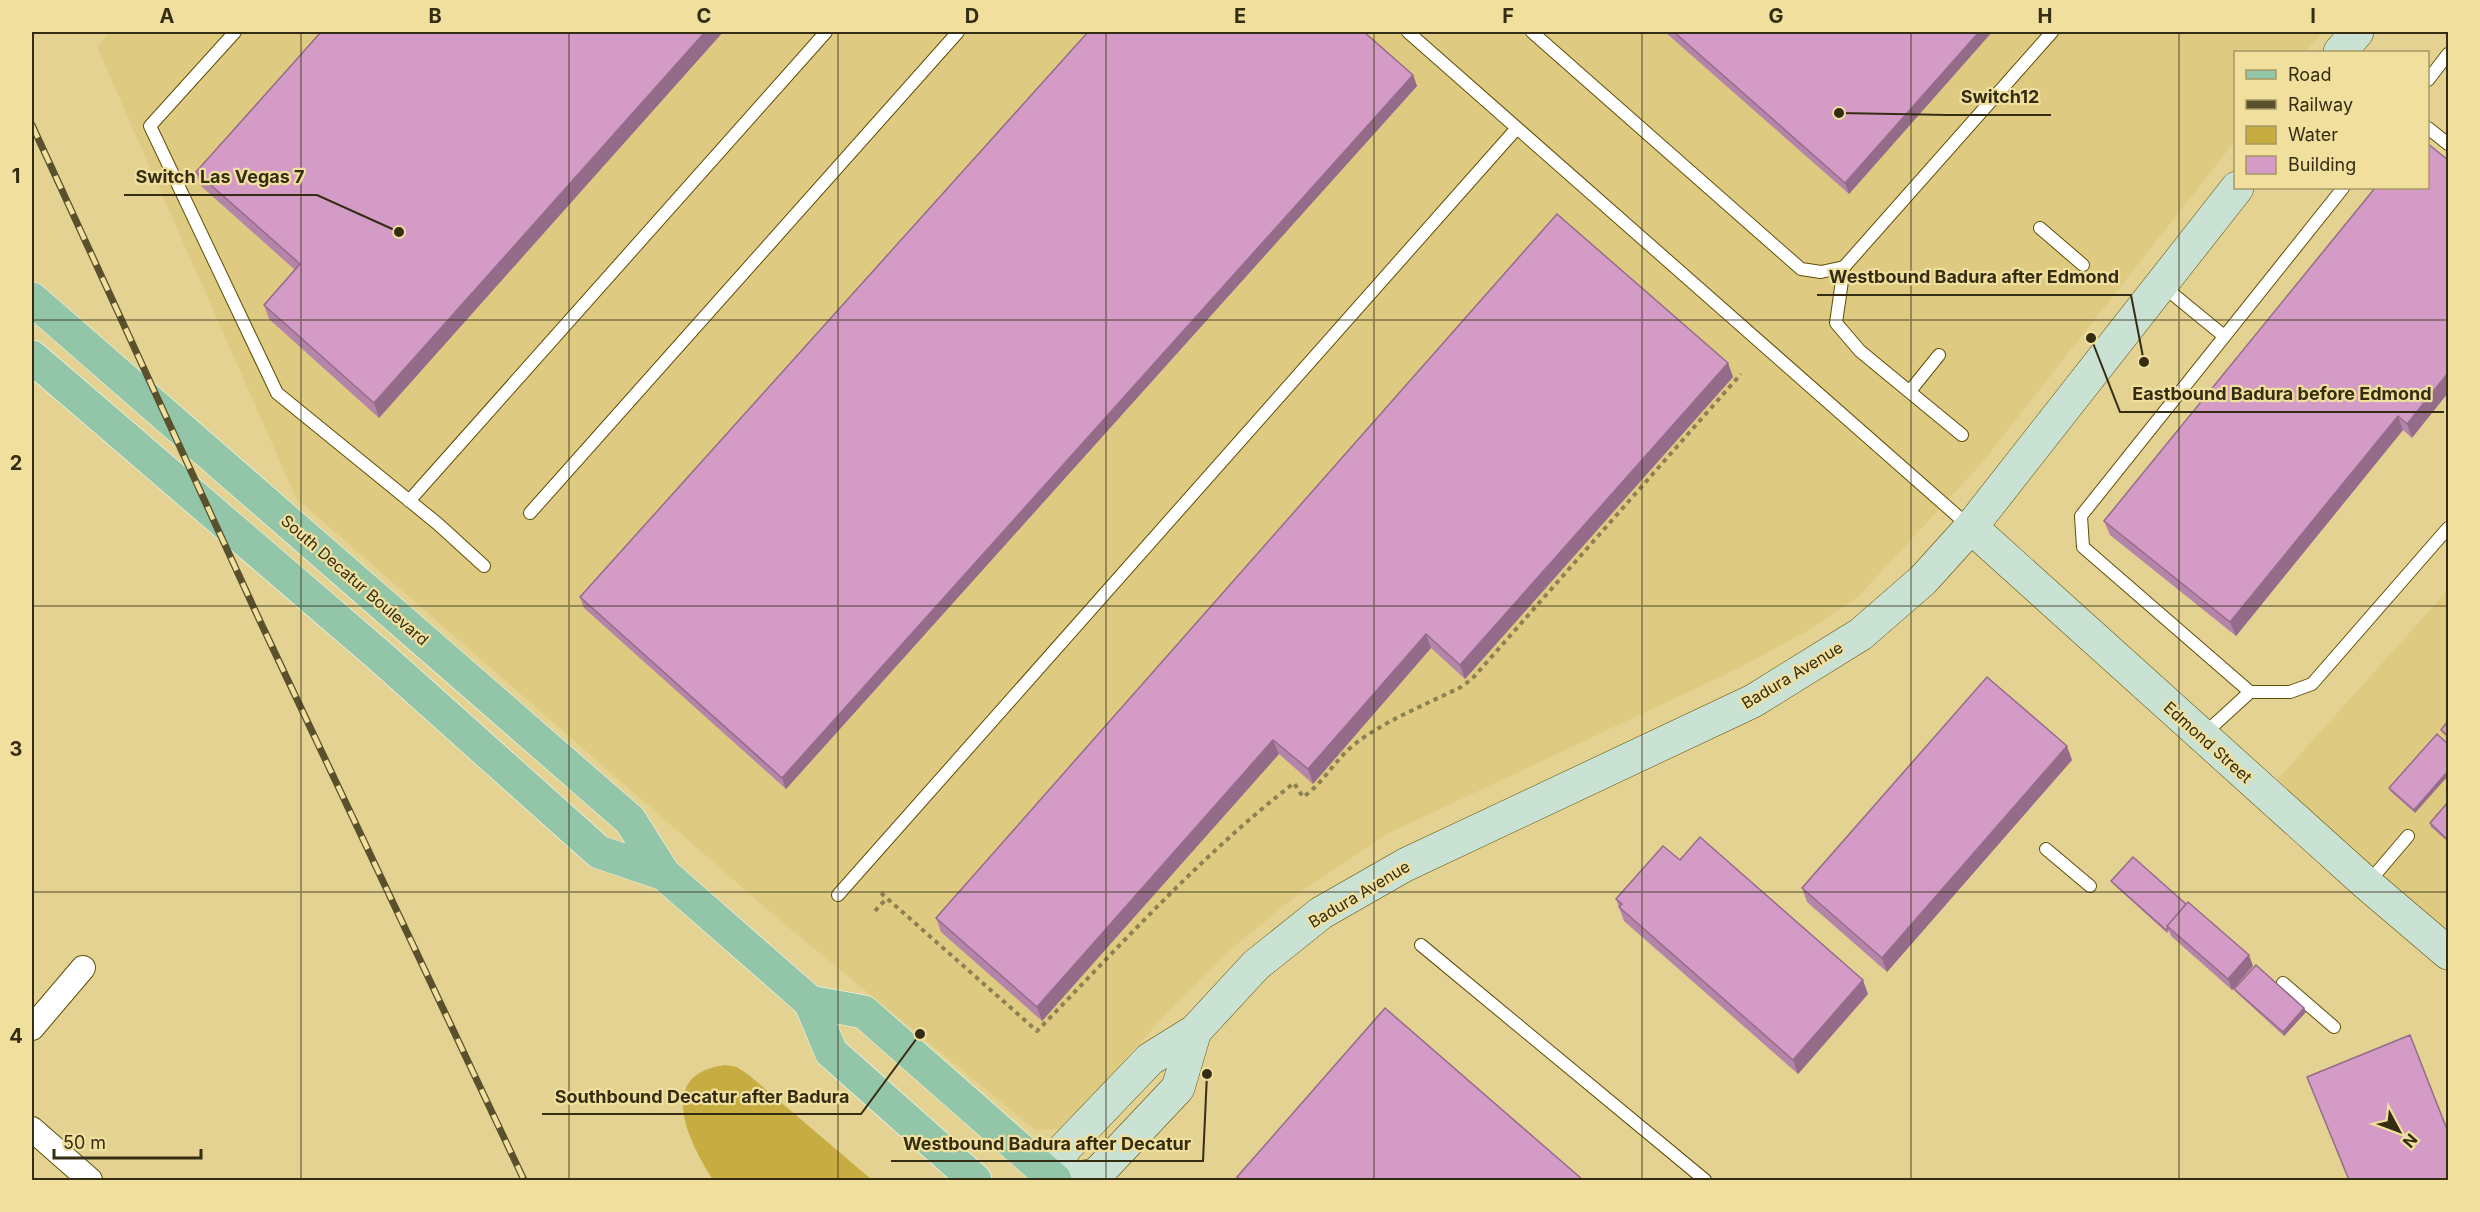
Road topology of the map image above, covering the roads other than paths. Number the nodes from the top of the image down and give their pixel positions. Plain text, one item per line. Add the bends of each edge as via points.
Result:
1 (235, 32) edge
2 (826, 32) edge
3 (958, 32) edge
4 (1408, 32) edge
5 (1532, 32) edge
6 (2052, 32) edge
7 (2357, 32) edge
8 (2341, 51) edge
9 (2448, 54) edge
10 (2429, 78) edge
11 (1517, 128) junction
12 (2429, 130) edge
13 (2448, 144) edge
14 (2236, 189) edge
15 (2342, 189) edge
16 (2040, 228) dead end
17 (2083, 265) dead end
18 (1844, 267) junction
19 (2162, 286) junction
20 (32, 299) edge
21 (2224, 336) junction
22 (1939, 355) dead end
23 (32, 357) edge
24 (1910, 391) junction
25 (1962, 435) dead end
26 (410, 501) junction
27 (530, 513) dead end
28 (1971, 527) junction
29 (2448, 528) edge
30 (484, 566) dead end
31 (2250, 692) junction
32 (2202, 736) junction
33 (2408, 836) dead end
34 (2046, 849) dead end
35 (664, 874) junction
36 (2367, 884) junction
37 (2090, 886) dead end
38 (838, 895) dead end
39 (1421, 945) dead end
40 (2448, 953) edge
41 (83, 968) dead end
42 (2283, 983) dead end
43 (810, 1002) junction
44 (2334, 1027) dead end
45 (32, 1028) edge
46 (1195, 1031) junction
47 (32, 1129) edge
48 (90, 1180) edge
49 (975, 1180) edge
50 (1056, 1180) edge
51 (1063, 1180) edge
52 (1705, 1180) edge

1 - 26 lane via 150,126 277,393
2 - 26 lane
3 - 27 lane
4 - 11 lane
5 - 18 lane via 1801,269 1821,272
6 - 18 lane
7 - 8 main road
9 - 10 lane
11 - 28 lane
11 - 38 lane
12 - 13 lane
14 - 19 main road, Badura Avenue
15 - 21 lane
16 - 17 lane
18 - 24 lane via 1836,323 1860,351
19 - 21 lane
19 - 28 main road, Badura Avenue
20 - 35 main road, South Decatur Boulevard via 630,820
21 - 31 lane via 2081,516 2083,547
22 - 24 lane
23 - 35 main road, South Decatur Boulevard via 381,657 599,852
24 - 25 lane
26 - 30 lane
28 - 32 main road, Edmond Street
28 - 46 main road, Badura Avenue via 1923,580 1861,634 1754,701 1405,865 1321,913 1256,965
29 - 31 lane via 2312,684 2290,692
31 - 32 lane
32 - 36 main road, Edmond Street
33 - 36 lane
34 - 37 lane
35 - 43 main road, South Decatur Boulevard
36 - 40 main road, Edmond Street
39 - 52 lane
41 - 45 street
42 - 44 lane
43 - 49 main road, South Decatur Boulevard via 831,1052
43 - 50 main road via 864,1012
46 - 50 main road, Badura Avenue via 1150,1059 1064,1150
46 - 51 main road, Badura Avenue via 1178,1088 1096,1175
47 - 48 street

